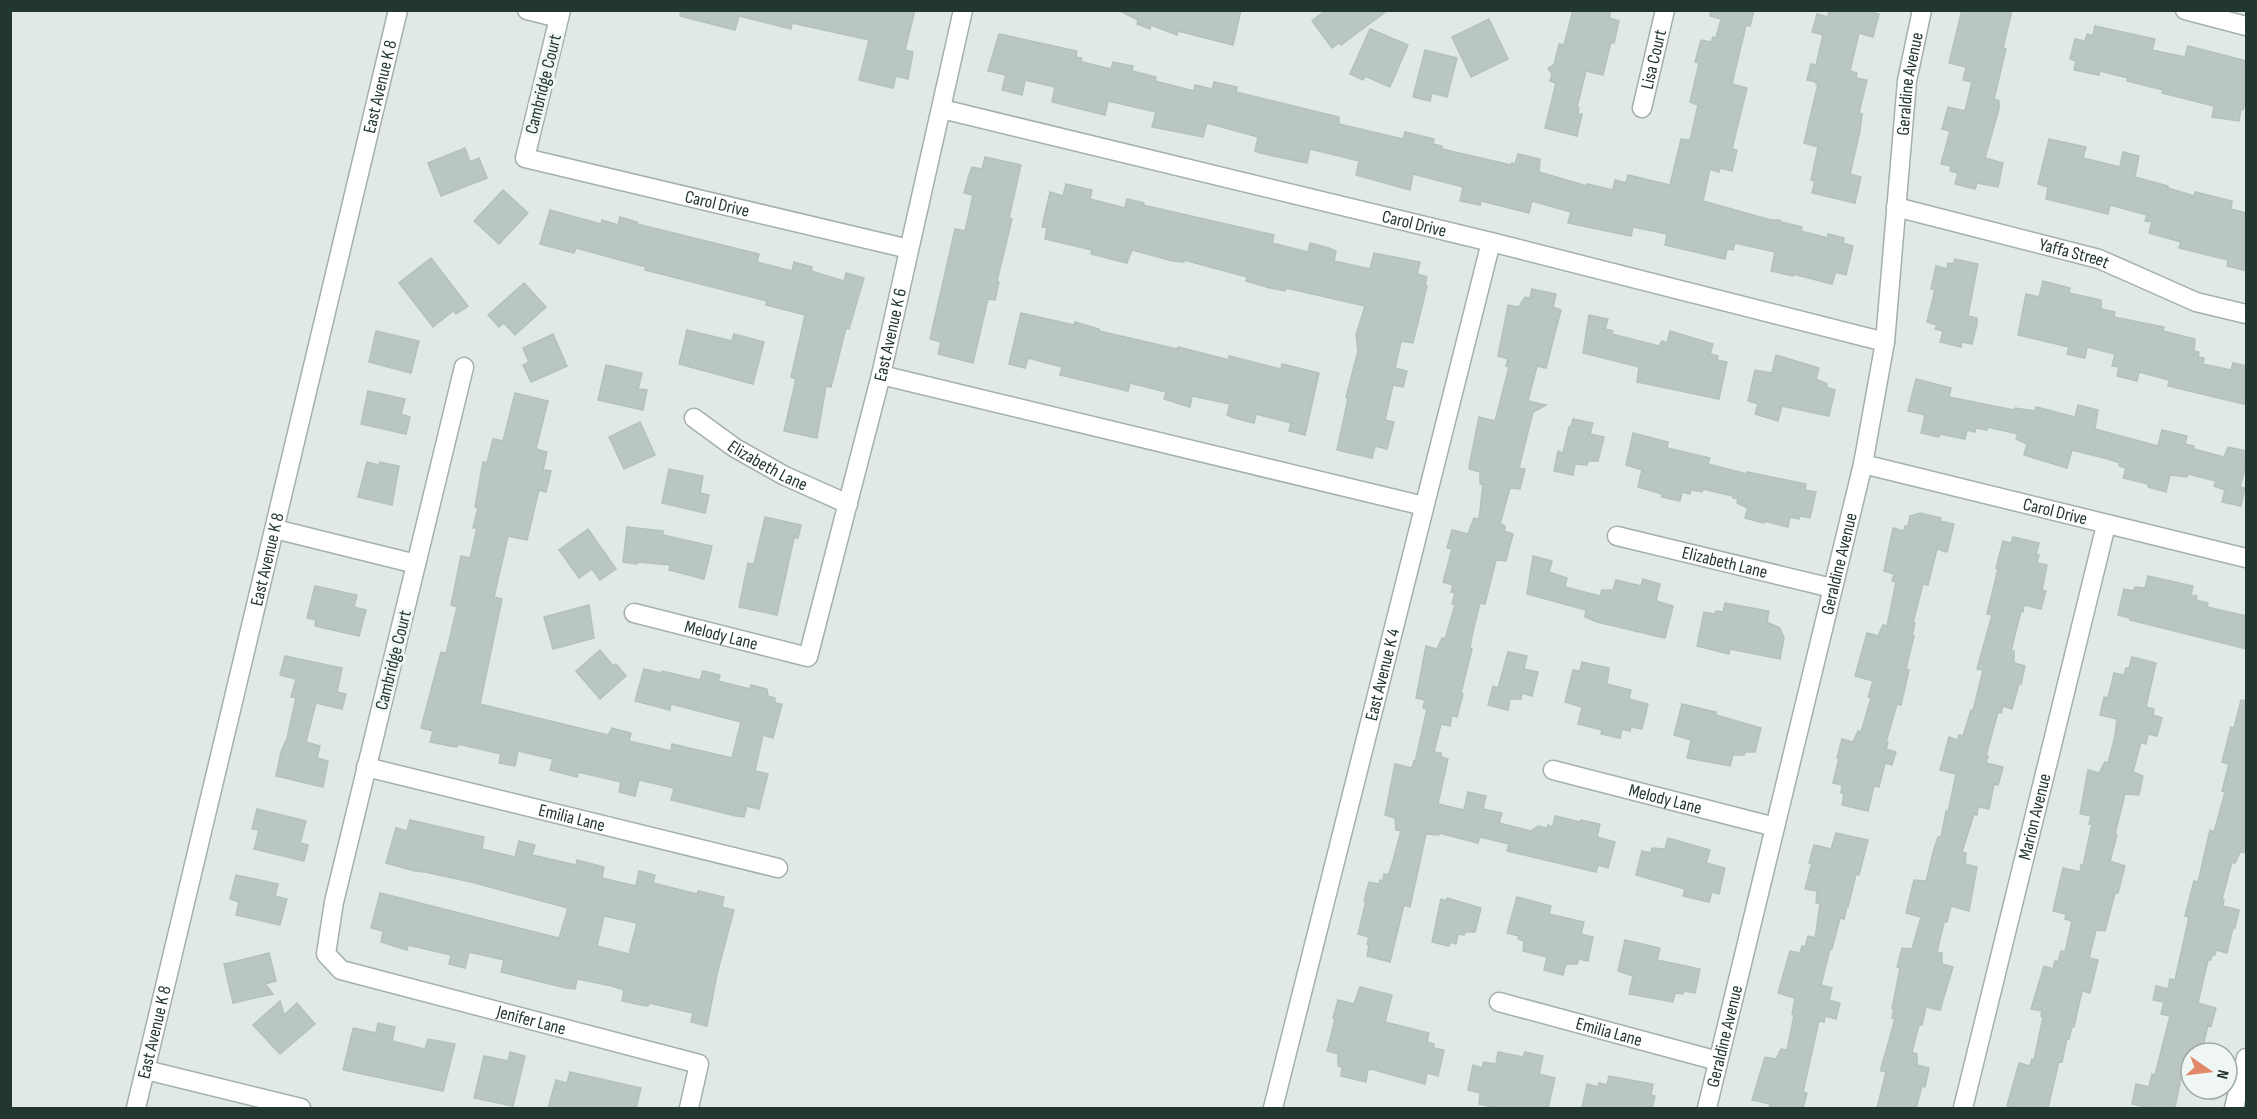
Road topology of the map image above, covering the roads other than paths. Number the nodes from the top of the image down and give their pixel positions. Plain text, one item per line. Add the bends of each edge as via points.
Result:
1 (398, 10) edge
2 (527, 10) edge
3 (963, 10) edge
4 (1665, 10) edge
5 (1922, 10) edge
6 (2185, 10) edge
7 (560, 14) edge
8 (2247, 26) edge
9 (1642, 108) dead end
10 (942, 109) junction
11 (525, 158) joint
12 (1896, 207) junction
13 (1491, 242) junction
14 (909, 249) junction
15 (2247, 314) edge
16 (1885, 342) junction
17 (464, 367) dead end
18 (881, 375) junction
19 (694, 418) dead end
20 (1863, 464) junction
21 (848, 504) junction
22 (1425, 506) junction
23 (2106, 525) junction
24 (275, 529) junction
25 (1617, 536) dead end
26 (2247, 558) edge
27 (416, 564) junction
28 (1832, 588) junction
29 (634, 613) dead end
30 (808, 657) joint
31 (366, 767) junction
32 (1554, 771) dead end
33 (1775, 827) junction
34 (778, 868) dead end
35 (326, 954) joint
36 (1498, 1002) dead end
37 (2247, 1058) edge
38 (1718, 1061) junction
39 (146, 1070) junction
40 (136, 1108) edge
41 (301, 1108) edge
42 (689, 1108) edge
43 (1273, 1108) edge
44 (1707, 1108) edge
45 (1963, 1108) edge
46 (2234, 1108) edge

1 - 24 street, East Avenue K 8
2 - 7 street
3 - 10 street, East Avenue K 6
4 - 9 street, Lisa Court
5 - 12 street, Geraldine Avenue via 1907,81
6 - 8 street
7 - 11 street, Cambridge Court
10 - 13 street, Carol Drive
10 - 14 street, East Avenue K 6
11 - 14 street, Carol Drive
12 - 15 street, Yaffa Street via 2099,259 2196,302
12 - 16 street, Geraldine Avenue
13 - 16 street, Carol Drive
13 - 22 street, East Avenue K 4
14 - 18 street, East Avenue K 6
16 - 20 street, Geraldine Avenue
17 - 27 street, Cambridge Court
18 - 21 street, East Avenue K 6
18 - 22 street
19 - 21 street, Elizabeth Lane via 735,448
20 - 23 street, Carol Drive
20 - 28 street, Geraldine Avenue
21 - 30 street, East Avenue K 6
22 - 43 street, East Avenue K 4
23 - 26 street, Carol Drive
23 - 45 street, Marion Avenue
24 - 27 street
24 - 39 street, East Avenue K 8
25 - 28 street, Elizabeth Lane
27 - 31 street, Cambridge Court
28 - 33 street, Geraldine Avenue
29 - 30 street, Melody Lane
31 - 34 street, Emilia Lane
31 - 35 street, Cambridge Court via 334,902
32 - 33 street, Melody Lane
33 - 38 street, Geraldine Avenue
35 - 42 street, Jenifer Lane via 341,970 699,1064
36 - 38 street, Emilia Lane
37 - 46 street
38 - 44 street, Geraldine Avenue
39 - 40 street, East Avenue K 8
39 - 41 street

